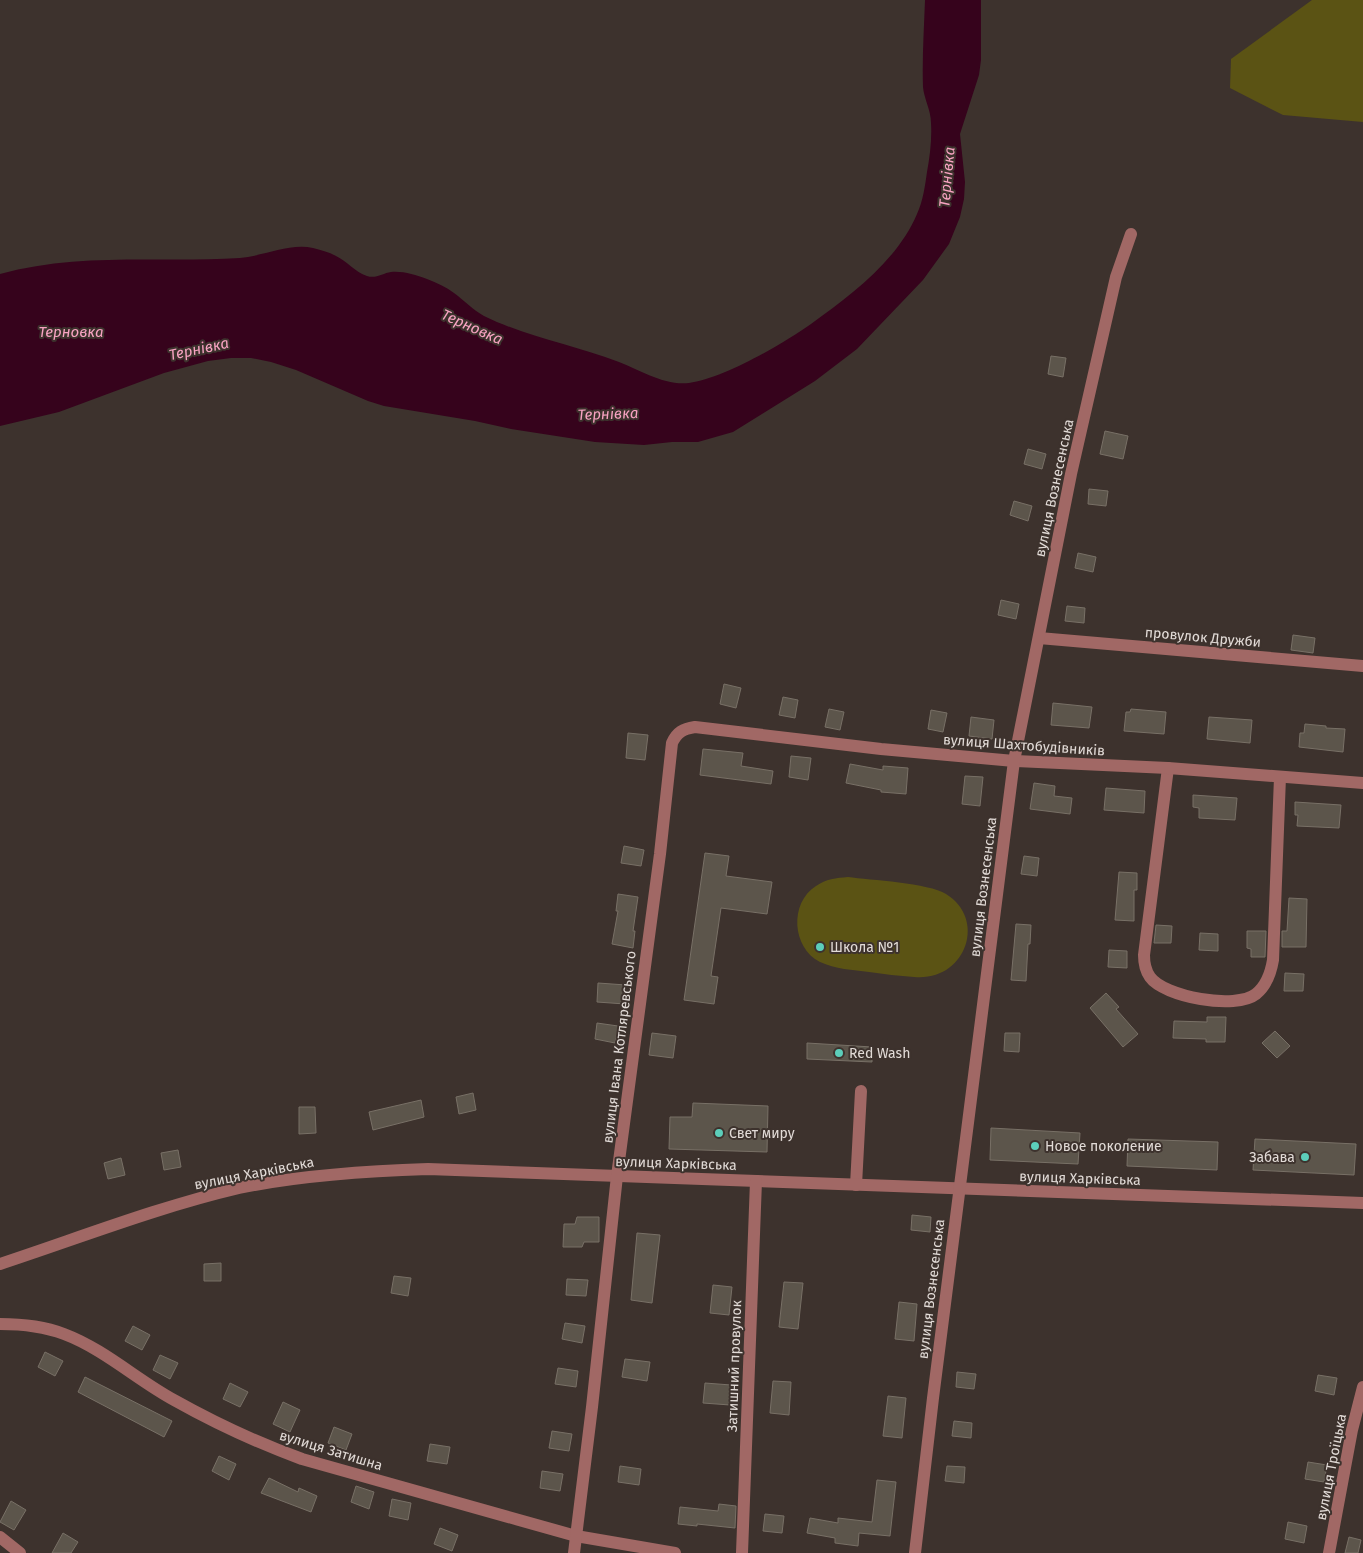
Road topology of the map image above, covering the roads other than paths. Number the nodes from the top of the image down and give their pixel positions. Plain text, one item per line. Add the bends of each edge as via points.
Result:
1 (1130, 234) dead end
2 (1039, 638) junction
3 (1363, 666) edge
4 (683, 729) joint
5 (1014, 761) junction
6 (1168, 768) junction
7 (1280, 777) junction
8 (1363, 783) edge
9 (861, 1091) dead end
10 (617, 1176) junction
11 (756, 1181) junction
12 (856, 1185) junction
13 (959, 1188) junction
14 (1363, 1203) edge
15 (0, 1264) edge
16 (0, 1324) edge
17 (1363, 1387) edge
18 (576, 1536) junction
19 (0, 1537) edge
20 (20, 1553) edge
21 (574, 1553) edge
22 (675, 1553) edge
23 (742, 1553) edge
24 (915, 1553) edge
25 (1329, 1553) edge

1 - 2 street, вулиця Вознесенська via 1116,277 1071,474
2 - 3 street, провулок Дружби
2 - 5 street, вулиця Вознесенська
4 - 5 street, вулиця Шахтобудівників via 695,727
4 - 10 street, вулиця Івана Котляревського via 672,743
5 - 6 street, вулиця Шахтобудівників
5 - 13 street, вулиця Вознесенська
6 - 7 street, вулиця Шахтобудівників
6 - 7 street via 1145,968 1150,978 1172,992 1192,998 1229,1001 1245,1000 1255,995 1271,972
7 - 8 street, вулиця Шахтобудівників
9 - 12 street
10 - 11 street, вулиця Харківська
10 - 15 street, вулиця Харківська via 428,1169 291,1178 198,1199
10 - 18 street, вулиця Івана Котляревського
11 - 12 street, вулиця Харківська
11 - 23 street, Затишний провулок
12 - 13 street, вулиця Харківська
13 - 14 street, вулиця Харківська
13 - 24 street, вулиця Вознесенська
16 - 18 street, вулиця Затишна via 28,1325 63,1334 172,1399 266,1446 366,1478
17 - 25 street, вулиця Троїцька
18 - 21 street, вулиця Івана Котляревського
18 - 22 street, вулиця Затишна
19 - 20 street

